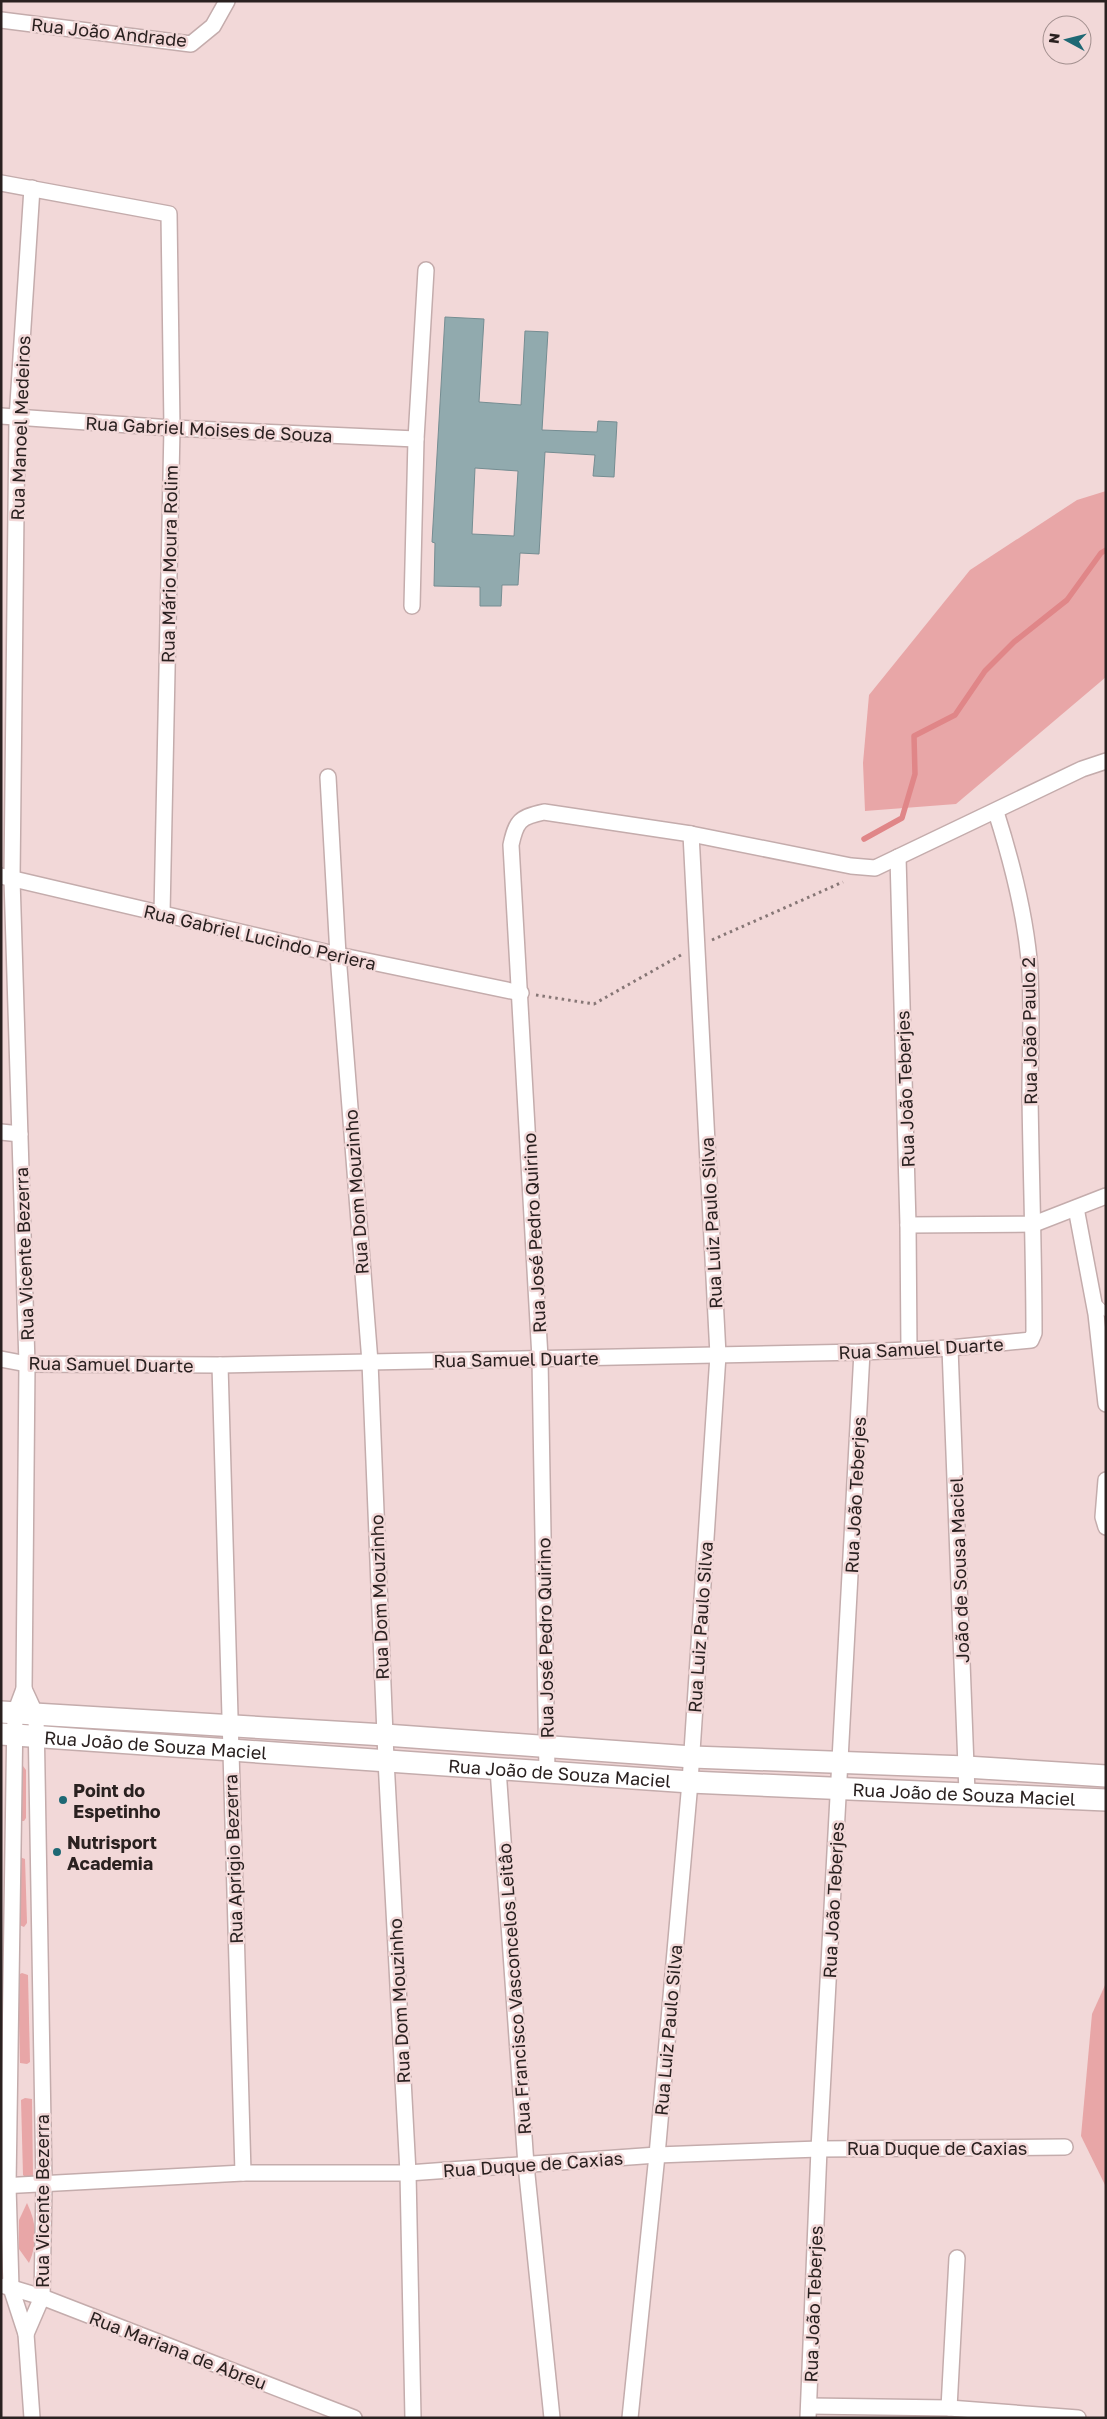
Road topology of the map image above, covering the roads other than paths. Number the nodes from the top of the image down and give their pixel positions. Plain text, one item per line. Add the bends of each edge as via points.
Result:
1 (226, 1) edge
2 (1, 20) edge
3 (1, 183) edge
4 (32, 188) junction
5 (426, 270) dead end
6 (1, 416) edge
7 (17, 419) junction
8 (172, 428) junction
9 (416, 439) junction
10 (412, 606) dead end
11 (1106, 761) edge
12 (328, 777) dead end
13 (996, 812) junction
14 (691, 834) junction
15 (898, 857) junction
16 (7, 878) edge
17 (162, 914) junction
18 (338, 956) junction
19 (520, 993) junction
20 (1, 1132) edge
21 (20, 1134) junction
22 (1106, 1196) edge
23 (1076, 1208) junction
24 (1034, 1224) junction
25 (908, 1225) junction
26 (1093, 1299) junction
27 (1106, 1312) edge
28 (1031, 1340) joint
29 (950, 1348) junction
30 (910, 1350) junction
31 (862, 1352) junction
32 (718, 1355) junction
33 (540, 1358) junction
34 (1, 1359) edge
35 (370, 1362) junction
36 (27, 1364) junction
37 (220, 1365) junction
38 (1106, 1404) edge
39 (1106, 1480) edge
40 (1106, 1527) edge
41 (24, 1689) junction
42 (8, 1713) edge
43 (36, 1715) junction
44 (230, 1726) junction
45 (8, 1734) edge
46 (385, 1735) junction
47 (36, 1736) junction
48 (546, 1746) junction
49 (230, 1750) junction
50 (692, 1756) junction
51 (386, 1760) junction
52 (840, 1762) junction
53 (966, 1768) junction
54 (498, 1769) junction
55 (547, 1772) junction
56 (1106, 1776) edge
57 (690, 1782) junction
58 (840, 1787) junction
59 (967, 1793) junction
60 (1106, 1800) edge
61 (1064, 2147) dead end
62 (818, 2149) junction
63 (657, 2155) junction
64 (526, 2165) junction
65 (243, 2173) junction
66 (408, 2173) junction
67 (44, 2184) junction
68 (5, 2186) edge
69 (957, 2258) dead end
70 (6, 2286) edge
71 (42, 2297) junction
72 (26, 2334) junction
73 (949, 2408) junction
74 (808, 2412) edge
75 (1068, 2417) edge
76 (32, 2418) edge
77 (354, 2418) edge
78 (413, 2418) edge
79 (552, 2418) edge
80 (630, 2418) edge

1 - 2 street, Rua João Andrade via 213,26 192,44
3 - 4 street
4 - 7 street, Rua Manoel Medeiros
4 - 8 street, Rua Mário Moura Rolim via 169,214
5 - 9 street
6 - 7 street, Rua Gabriel Moises de Souza
7 - 8 street, Rua Gabriel Moises de Souza
7 - 16 street, Rua Manoel Medeiros
8 - 9 street, Rua Gabriel Moises de Souza
8 - 17 street, Rua Mário Moura Rolim
9 - 10 street
11 - 13 street via 1082,769
12 - 18 street, Rua Dom Mouzinho
13 - 15 street
13 - 24 street, Rua João Paulo 2 via 1011,857 1029,958
14 - 15 street via 851,866 875,868
14 - 19 street, Rua José Pedro Quirino via 544,812 526,816 515,827 511,845
14 - 32 street, Rua Luiz Paulo Silva
15 - 25 street, Rua João Teberjes
16 - 17 street, Rua Gabriel Lucindo Periera
16 - 21 street, Rua Vicente Bezerra
17 - 18 street, Rua Gabriel Lucindo Periera
18 - 19 street, Rua Gabriel Lucindo Periera
18 - 35 street, Rua Dom Mouzinho
19 - 33 street, Rua José Pedro Quirino
20 - 21 street
21 - 36 street, Rua Vicente Bezerra
22 - 23 street
23 - 24 street
23 - 26 street
24 - 25 street
24 - 28 street, Rua João Paulo 2 via 1034,1333
25 - 30 street, Rua João Teberjes
26 - 27 lane
26 - 38 street
28 - 29 street, Rua Samuel Duarte
29 - 30 street, Rua Samuel Duarte
29 - 53 street, João de Sousa Maciel
30 - 31 street, Rua Samuel Duarte
31 - 32 street, Rua Samuel Duarte
31 - 52 street, Rua João Teberjes
32 - 33 street, Rua Samuel Duarte
32 - 50 street, Rua Luiz Paulo Silva
33 - 35 street, Rua Samuel Duarte
33 - 48 street, Rua José Pedro Quirino
34 - 36 street, Rua Samuel Duarte
35 - 37 street, Rua Samuel Duarte
35 - 46 street, Rua Dom Mouzinho
36 - 37 street, Rua Samuel Duarte
36 - 41 street, Rua Vicente Bezerra
37 - 44 street, Rua Aprigio Bezerra
39 - 40 street via 1103,1517
41 - 42 street, Rua Vicente Bezerra
41 - 43 street, Rua Vicente Bezerra
42 - 43 street, Rua João de Souza Maciel
42 - 45 street, Rua Vicente Bezerra
43 - 44 street, Rua João de Souza Maciel
43 - 47 street, Rua Vicente Bezerra
44 - 46 street, Rua João de Souza Maciel
44 - 49 street, Rua Aprigio Bezerra
45 - 47 street, Rua João de Souza Maciel
45 - 68 street, Rua Vicente Bezerra
46 - 48 street, Rua João de Souza Maciel
46 - 51 street, Rua Dom Mouzinho
47 - 49 street, Rua João de Souza Maciel
47 - 67 street, Rua Vicente Bezerra
48 - 50 street, Rua João de Souza Maciel
48 - 55 street, Rua José Pedro Quirino
49 - 51 street, Rua João de Souza Maciel
49 - 65 street, Rua Aprigio Bezerra
50 - 52 street, Rua João de Souza Maciel
50 - 57 street, Rua Luiz Paulo Silva
51 - 54 street, Rua João de Souza Maciel
51 - 66 street, Rua Dom Mouzinho
52 - 53 street, Rua João de Souza Maciel
52 - 58 street, Rua João Teberjes
53 - 56 street, Rua João de Souza Maciel
53 - 59 street, João de Sousa Maciel
54 - 55 street, Rua João de Souza Maciel
54 - 64 street, Rua Francisco Vasconcelos Leitâo
55 - 57 street, Rua João de Souza Maciel
57 - 58 street, Rua João de Souza Maciel
57 - 63 street, Rua Luiz Paulo Silva
58 - 59 street, Rua João de Souza Maciel
58 - 62 street, Rua João Teberjes
59 - 60 street, Rua João de Souza Maciel
61 - 62 street, Rua Duque de Caxias
62 - 63 street, Rua Duque de Caxias
62 - 74 street, Rua João Teberjes
63 - 64 street, Rua Duque de Caxias
63 - 80 street, Rua Luiz Paulo Silva
64 - 66 street, Rua Duque de Caxias
64 - 79 street, Rua Francisco Vasconcelos Leitâo
65 - 66 street, Rua Duque de Caxias
65 - 67 street, Rua Duque de Caxias
66 - 78 street, Rua Dom Mouzinho
67 - 68 street, Rua Duque de Caxias
67 - 71 street, Rua Vicente Bezerra
68 - 70 street, Rua Vicente Bezerra
69 - 73 street
70 - 71 street, Rua Mariana de Abreu
70 - 72 street, Rua Vicente Bezerra
71 - 72 street, Rua Vicente Bezerra
71 - 77 street, Rua Mariana de Abreu
72 - 76 street
73 - 74 street
73 - 75 street

